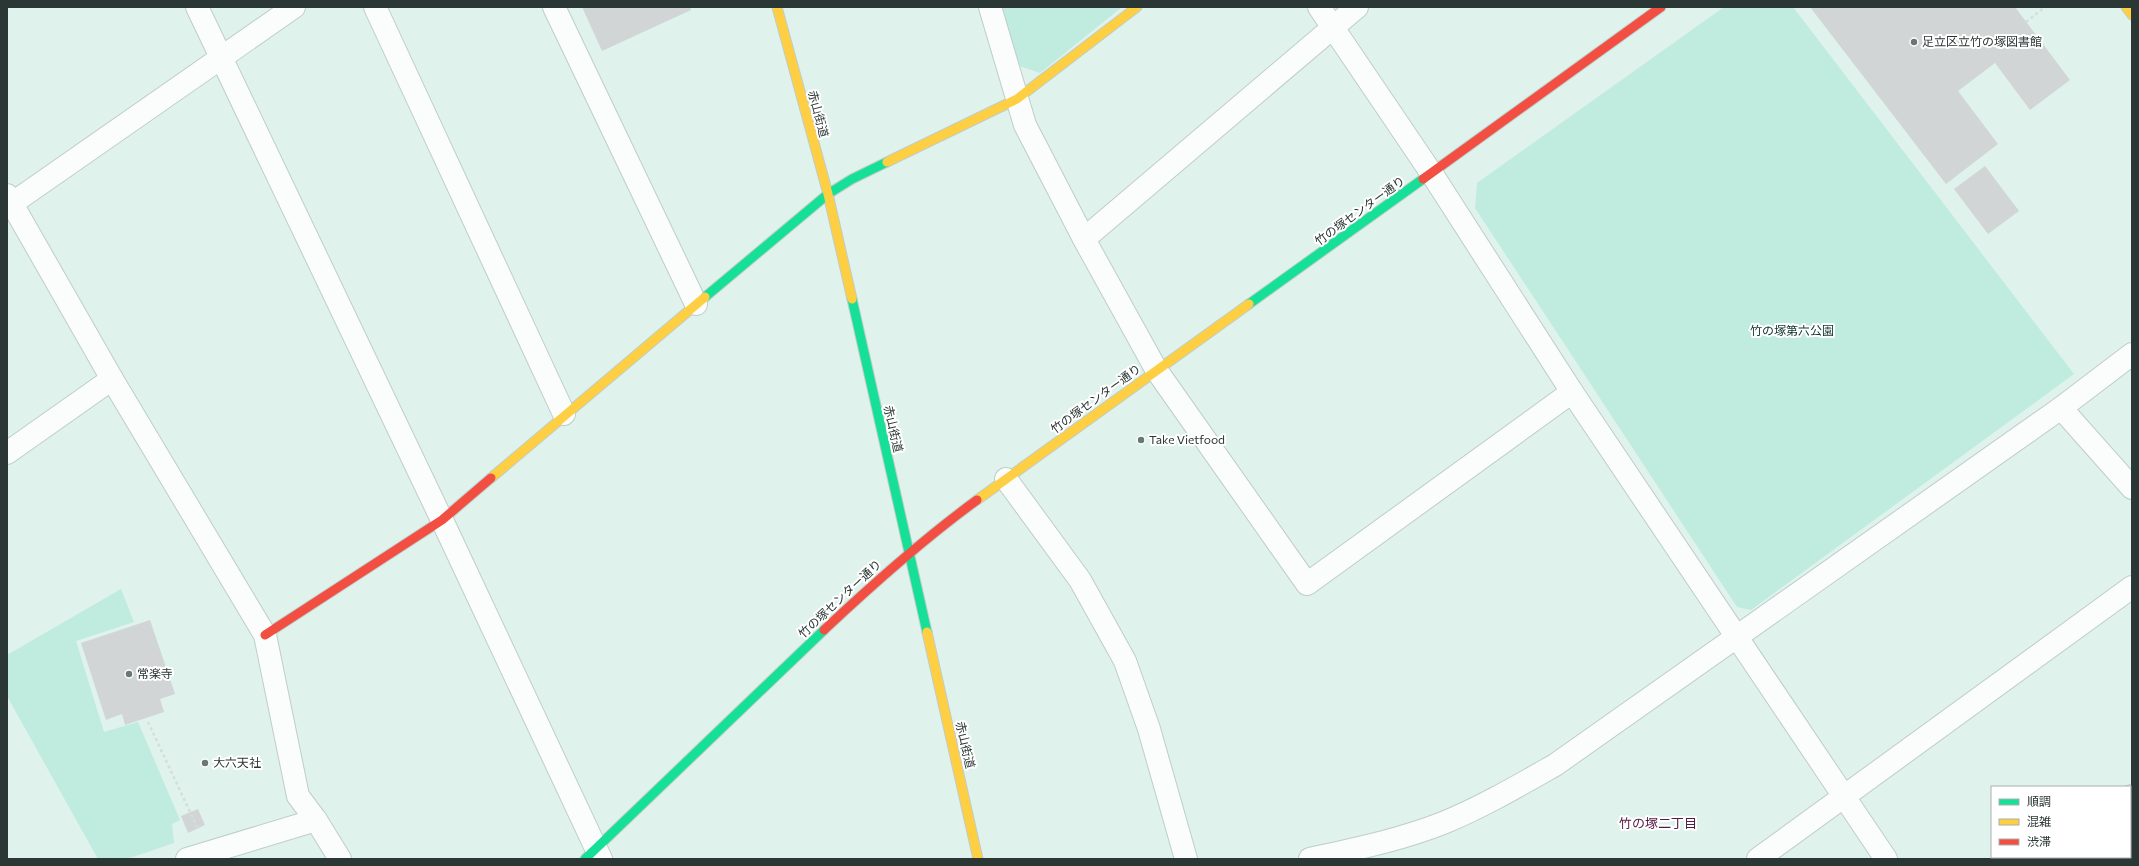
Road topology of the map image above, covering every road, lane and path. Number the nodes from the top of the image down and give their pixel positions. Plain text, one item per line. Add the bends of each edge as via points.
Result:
1 (197, 7) edge
2 (294, 7) edge
3 (375, 7) edge
4 (554, 7) edge
5 (777, 7) edge
6 (990, 7) edge
7 (1137, 7) edge
8 (1319, 7) edge
9 (1357, 7) edge
10 (1661, 7) edge
11 (2045, 7) edge
12 (2126, 7) edge
13 (2132, 15) edge
14 (2026, 22) dead end
15 (1334, 28) junction
16 (221, 58) junction
17 (1017, 98) junction
18 (1432, 174) junction
19 (828, 194) junction
20 (9, 202) edge
21 (1084, 239) junction
22 (696, 304) junction
23 (2132, 354) edge
24 (1156, 371) junction
25 (112, 379) junction
26 (1572, 392) junction
27 (2061, 408) junction
28 (564, 414) junction
29 (7, 453) edge
30 (1006, 479) junction
31 (2132, 488) edge
32 (442, 520) junction
33 (908, 552) junction
34 (2132, 587) edge
35 (265, 635) junction
36 (1735, 636) junction
37 (148, 722) dead end
38 (1844, 796) junction
39 (316, 820) junction
40 (1382, 851) edge
41 (209, 852) junction
42 (594, 856) edge
43 (187, 859) edge
44 (340, 859) edge
45 (978, 859) edge
46 (1186, 859) edge
47 (1310, 859) edge
48 (1758, 859) edge
49 (1886, 859) edge

1 - 16 street
2 - 16 street
3 - 28 street
4 - 22 street
5 - 19 street, 赤山街道
6 - 17 street
7 - 17 street
8 - 15 street
9 - 15 street
10 - 18 street, 竹の塚センター通り
11 - 14 path
12 - 13 street
15 - 18 street
15 - 21 street
16 - 20 street
16 - 32 street
17 - 19 street via 852,179
17 - 21 street via 1024,125
18 - 24 street, 竹の塚センター通り
18 - 26 street
19 - 22 street
19 - 33 street, 赤山街道
20 - 25 street
21 - 24 street
22 - 28 street
23 - 27 street
24 - 26 street via 1307,584
24 - 30 street, 竹の塚センター通り
25 - 29 street
25 - 35 street
26 - 36 street
27 - 31 street
27 - 36 street
28 - 32 street
30 - 33 street, 竹の塚センター通り
30 - 46 street via 1080,580 1125,661 1149,729
32 - 35 street
32 - 42 street
33 - 42 street, 竹の塚センター通り via 870,586
33 - 45 street, 赤山街道
34 - 38 street
35 - 39 street via 298,796
36 - 38 street
36 - 40 street via 1555,765 1497,798
37 - 41 path
38 - 48 street
38 - 49 street
39 - 41 street
39 - 44 street
40 - 47 street
41 - 43 street

